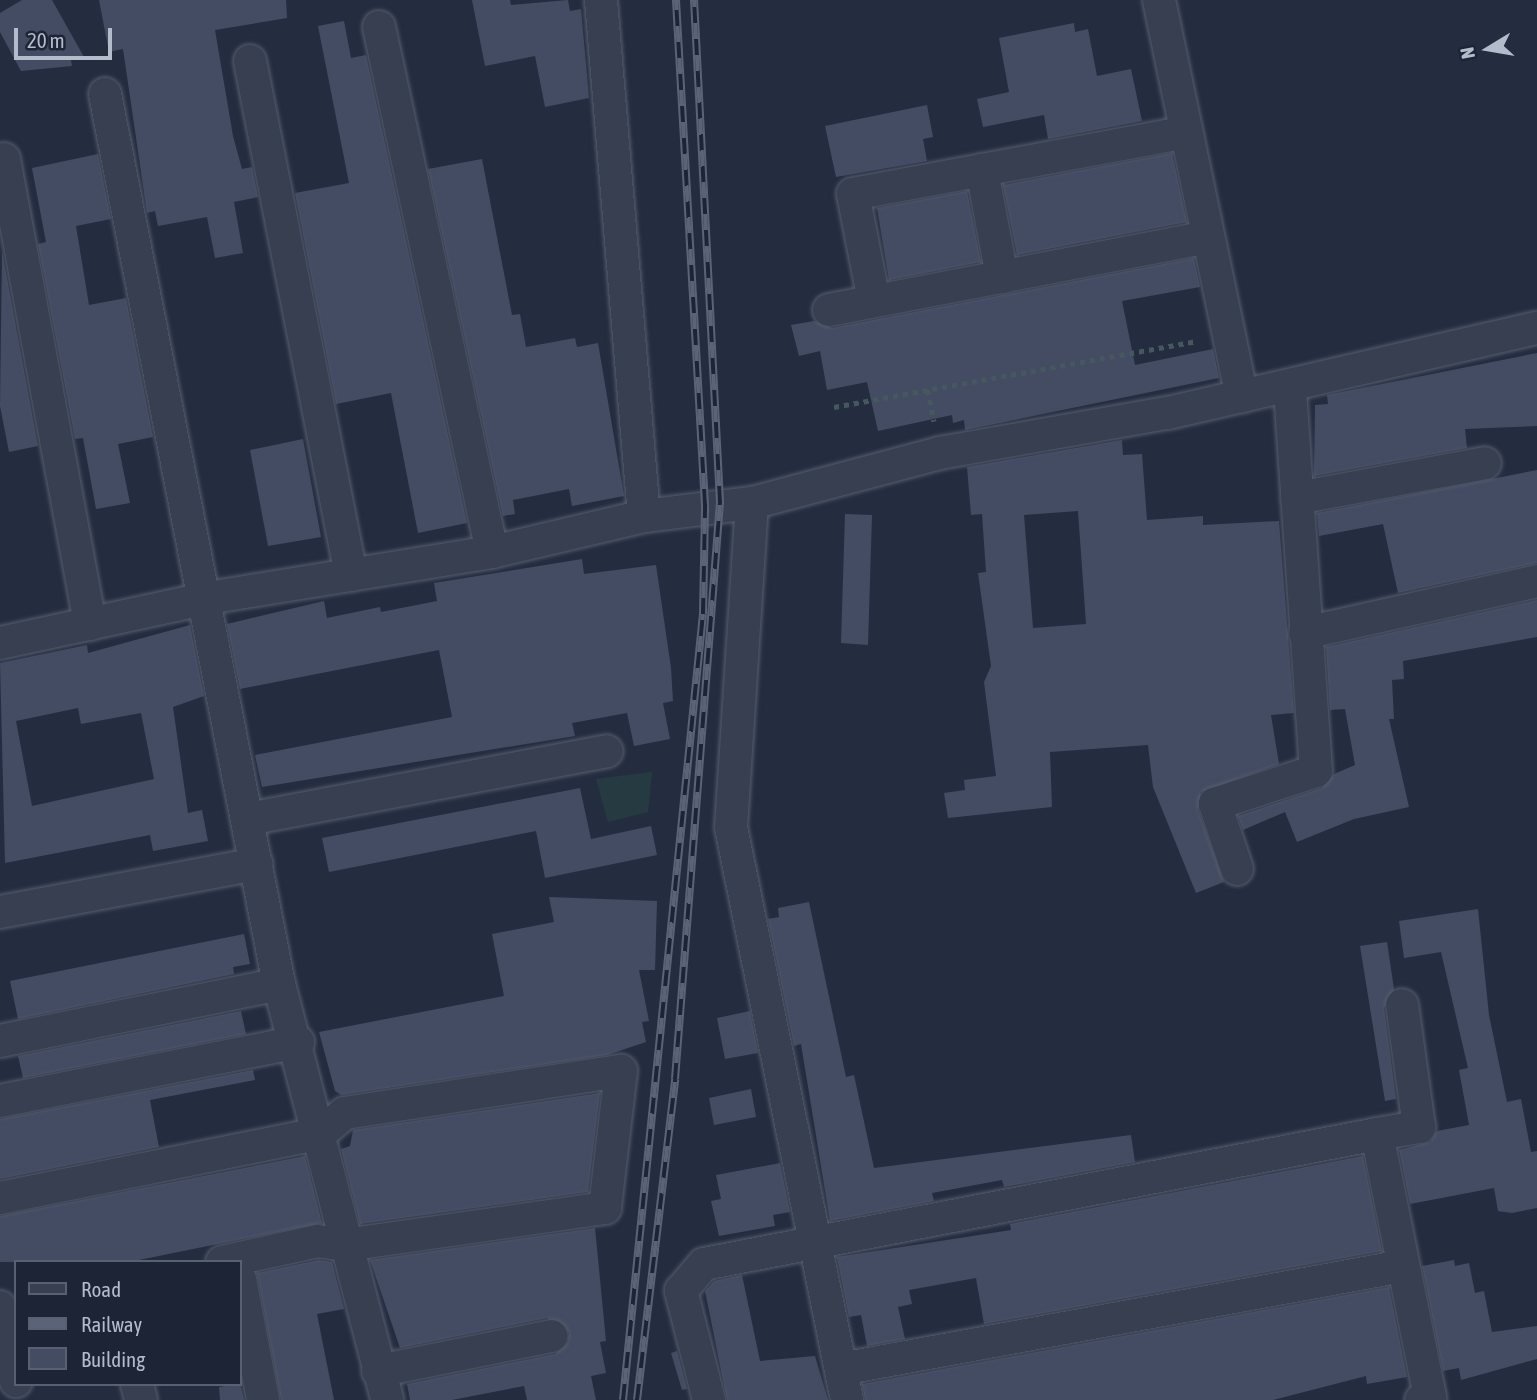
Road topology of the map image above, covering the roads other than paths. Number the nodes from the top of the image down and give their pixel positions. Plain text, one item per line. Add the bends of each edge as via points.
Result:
1 (601, 0) edge
2 (1159, 0) edge
3 (379, 27) dead end
4 (250, 61) dead end
5 (105, 94) dead end
6 (1186, 132) junction
7 (4, 159) dead end
8 (982, 170) junction
9 (1208, 237) junction
10 (1002, 277) junction
11 (874, 301) junction
12 (829, 310) dead end
13 (1537, 328) edge
14 (1290, 386) junction
15 (1242, 396) junction
16 (1485, 463) dead end
17 (1297, 498) junction
18 (752, 503) junction
19 (644, 516) junction
20 (492, 552) junction
21 (351, 575) junction
22 (1537, 581) edge
23 (208, 598) junction
24 (90, 625) junction
25 (1305, 633) junction
26 (0, 643) edge
27 (607, 751) dead end
28 (248, 819) junction
29 (257, 864) junction
30 (1237, 869) dead end
31 (0, 912) edge
32 (279, 985) junction
33 (1402, 1004) dead end
34 (0, 1041) edge
35 (298, 1042) junction
36 (0, 1101) edge
37 (321, 1133) junction
38 (1377, 1134) junction
39 (0, 1198) edge
40 (817, 1244) junction
41 (345, 1245) junction
42 (242, 1263) edge
43 (1403, 1266) junction
44 (242, 1302) edge
45 (0, 1307) edge
46 (551, 1336) dead end
47 (841, 1369) junction
48 (14, 1374) edge
49 (383, 1385) edge
50 (263, 1400) edge
51 (709, 1400) edge
52 (847, 1400) edge
53 (1421, 1400) edge

1 - 19 street
2 - 6 street
3 - 20 street
4 - 21 street
5 - 23 street
6 - 8 street
6 - 9 street
7 - 24 street
8 - 10 street
8 - 11 street via 853,194
9 - 10 street
9 - 15 street
10 - 11 street
11 - 12 street
13 - 14 street
14 - 15 street
14 - 17 street
15 - 18 street via 940,453
16 - 17 street
17 - 25 street
18 - 19 street
18 - 40 street via 731,827
19 - 20 street
20 - 21 street
21 - 23 street
22 - 25 street
23 - 24 street
23 - 28 street
24 - 26 street
25 - 30 street via 1316,771 1215,804
27 - 28 street
28 - 29 street
29 - 31 street
29 - 32 street
32 - 34 street
32 - 35 street
33 - 38 street via 1419,1127
35 - 36 street
35 - 37 street
37 - 39 street
37 - 41 street
37 - 41 street via 345,1113 621,1071 605,1208
38 - 40 street
38 - 43 street
40 - 47 street
40 - 51 street via 704,1264 681,1291
41 - 42 street via 318,1241
41 - 49 street
43 - 47 street
43 - 53 street via 1430,1398
44 - 50 street
45 - 48 street
46 - 49 street
47 - 52 street

